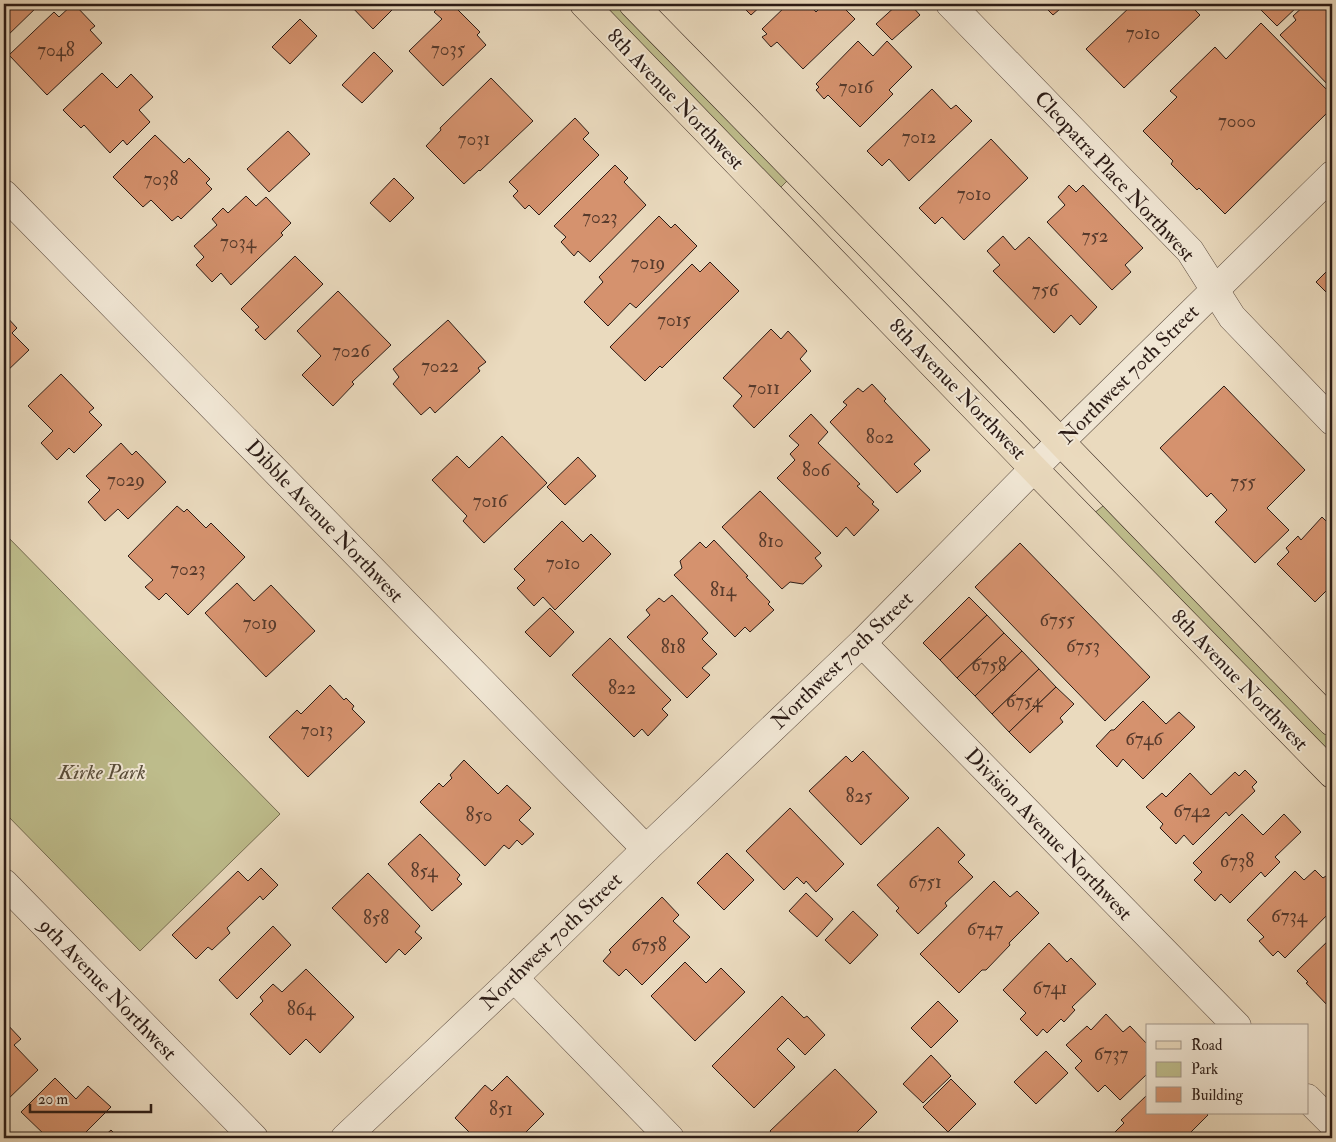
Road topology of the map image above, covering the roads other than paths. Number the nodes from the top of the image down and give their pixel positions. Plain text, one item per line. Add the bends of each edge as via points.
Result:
1 (584, 4) edge
2 (633, 4) edge
3 (950, 4) edge
4 (1332, 175) edge
5 (4, 194) edge
6 (1214, 290) junction
7 (1332, 421) edge
8 (1060, 442) junction
9 (1033, 468) junction
10 (862, 643) junction
11 (1332, 722) edge
12 (1332, 774) edge
13 (646, 849) junction
14 (4, 883) edge
15 (514, 978) junction
16 (1235, 1024) edge
17 (1308, 1099) edge
18 (1332, 1123) edge
19 (254, 1138) edge
20 (345, 1138) edge
21 (670, 1138) edge

1 - 9 main road, 8th Avenue Northwest
2 - 8 main road, 8th Avenue Northwest
3 - 6 street, Cleopatra Place Northwest via 1190,250
4 - 6 street, Northwest 70th Street
5 - 13 street, Dibble Avenue Northwest
6 - 7 street, Cleopatra Place Northwest via 1232,317
6 - 8 street, Northwest 70th Street
8 - 9 street, Northwest 70th Street
8 - 11 main road, 8th Avenue Northwest
9 - 10 street, Northwest 70th Street
9 - 12 main road, 8th Avenue Northwest
10 - 13 street, Northwest 70th Street
10 - 16 street, Division Avenue Northwest
13 - 15 street, Northwest 70th Street
14 - 19 street, 9th Avenue Northwest
15 - 20 street, Northwest 70th Street
15 - 21 street
17 - 18 street

